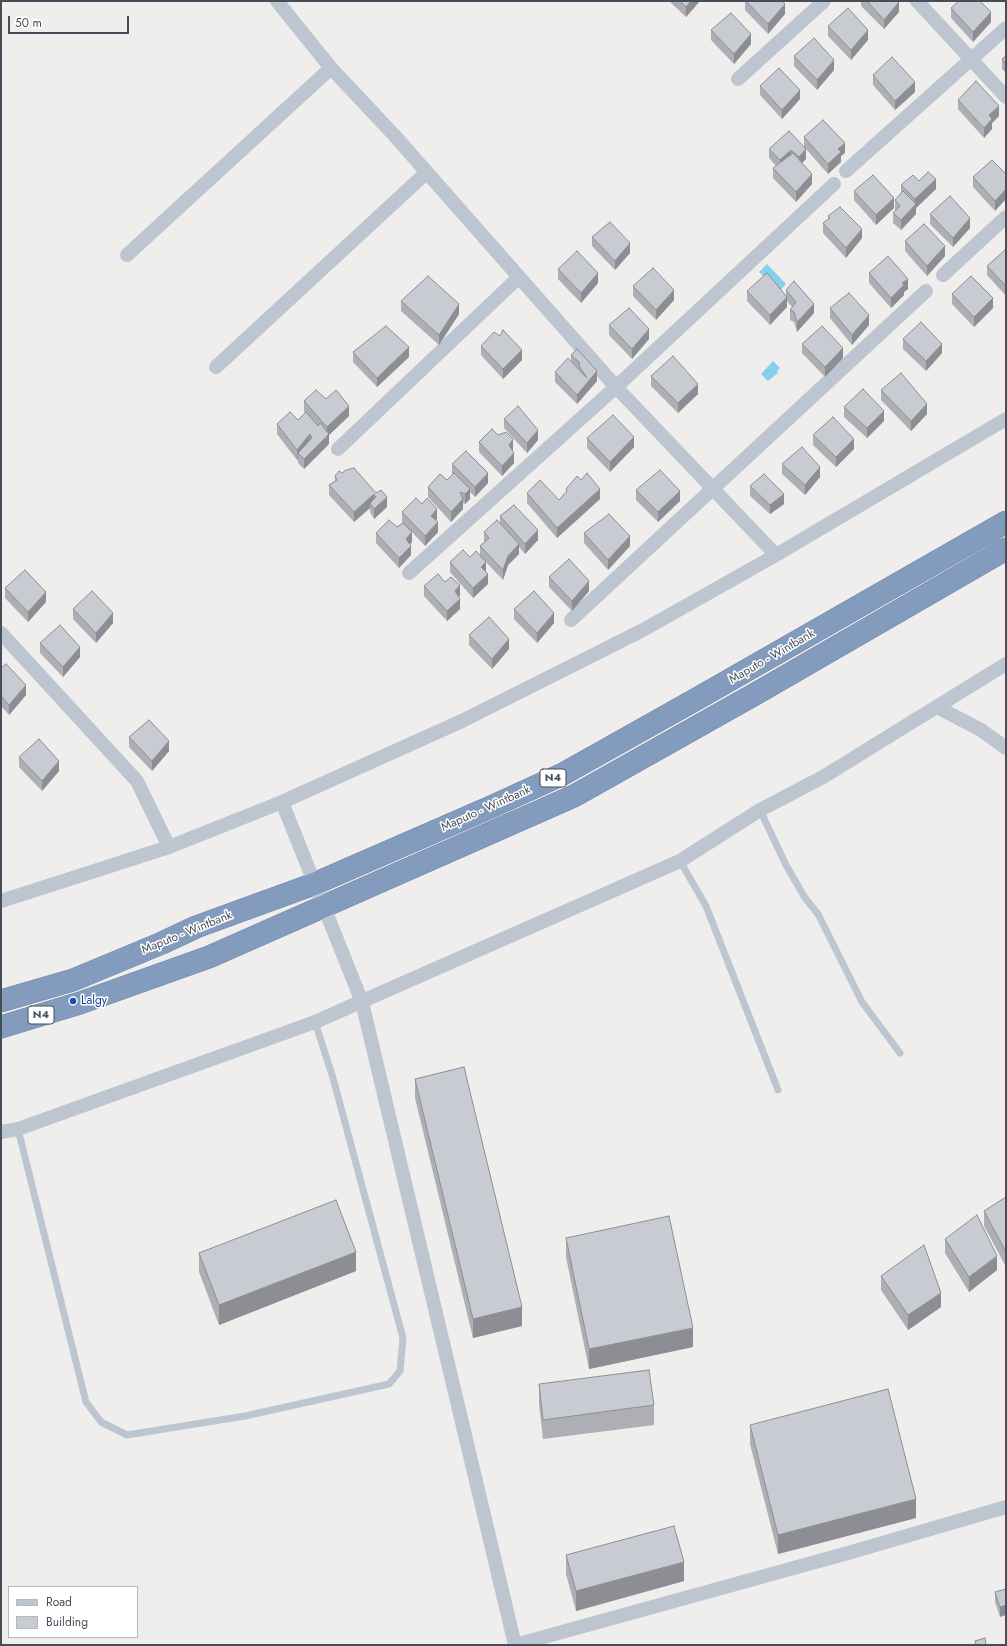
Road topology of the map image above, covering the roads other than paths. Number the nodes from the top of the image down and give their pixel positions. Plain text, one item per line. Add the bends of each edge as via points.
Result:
1 (277, 1) edge
2 (824, 1) edge
3 (918, 1) edge
4 (1006, 28) edge
5 (972, 60) junction
6 (331, 68) junction
7 (738, 79) dead end
8 (1006, 97) edge
9 (846, 171) dead end
10 (426, 173) junction
11 (834, 184) dead end
12 (1006, 217) edge
13 (127, 255) dead end
14 (943, 274) dead end
15 (520, 277) junction
16 (926, 291) dead end
17 (216, 367) dead end
18 (616, 387) junction
19 (1006, 419) edge
20 (338, 450) dead end
21 (713, 489) junction
22 (1006, 522) edge
23 (1006, 549) edge
24 (776, 555) junction
25 (409, 573) dead end
26 (571, 620) dead end
27 (1, 633) edge
28 (1006, 664) edge
29 (937, 707) junction
30 (1006, 748) edge
31 (282, 802) junction
32 (760, 810) junction
33 (169, 847) junction
34 (680, 861) junction
35 (314, 884) junction
36 (1, 901) edge
37 (324, 906) junction
38 (1, 1002) edge
39 (362, 1002) junction
40 (315, 1022) junction
41 (1, 1027) edge
42 (900, 1053) dead end
43 (778, 1090) dead end
44 (18, 1129) junction
45 (1, 1132) edge
46 (1006, 1507) edge
47 (515, 1645) edge

1 - 6 street
2 - 7 street
3 - 5 street
4 - 5 street
5 - 8 street
5 - 9 street
6 - 10 street
6 - 13 street
10 - 15 street
10 - 17 street
11 - 18 street
12 - 14 street
15 - 18 street
15 - 20 street
16 - 21 street
18 - 21 street
18 - 25 street
19 - 24 street
21 - 24 street
21 - 26 street
22 - 35 highway, Maputo - Wintbank / N4 via 563,774
23 - 37 highway, Maputo - Wintbank / N4 via 574,796
24 - 31 street via 643,630 462,721
27 - 33 street via 137,781
28 - 29 street
29 - 30 street via 981,730
29 - 32 street via 823,777
31 - 33 street
31 - 35 street
32 - 34 street
32 - 42 lane via 786,865 805,898 818,914 862,1002
33 - 36 street
34 - 39 street
34 - 43 lane via 706,906
35 - 37 street
35 - 38 highway, Maputo - Wintbank / N4 via 196,927 73,980
37 - 39 street
37 - 41 highway, Maputo - Wintbank / N4 via 210,957 80,1003
39 - 40 street
39 - 47 street
40 - 44 street
40 - 44 lane via 333,1078 402,1338 400,1370 389,1384 245,1416 127,1435 101,1422 86,1402
44 - 45 street
46 - 47 street

